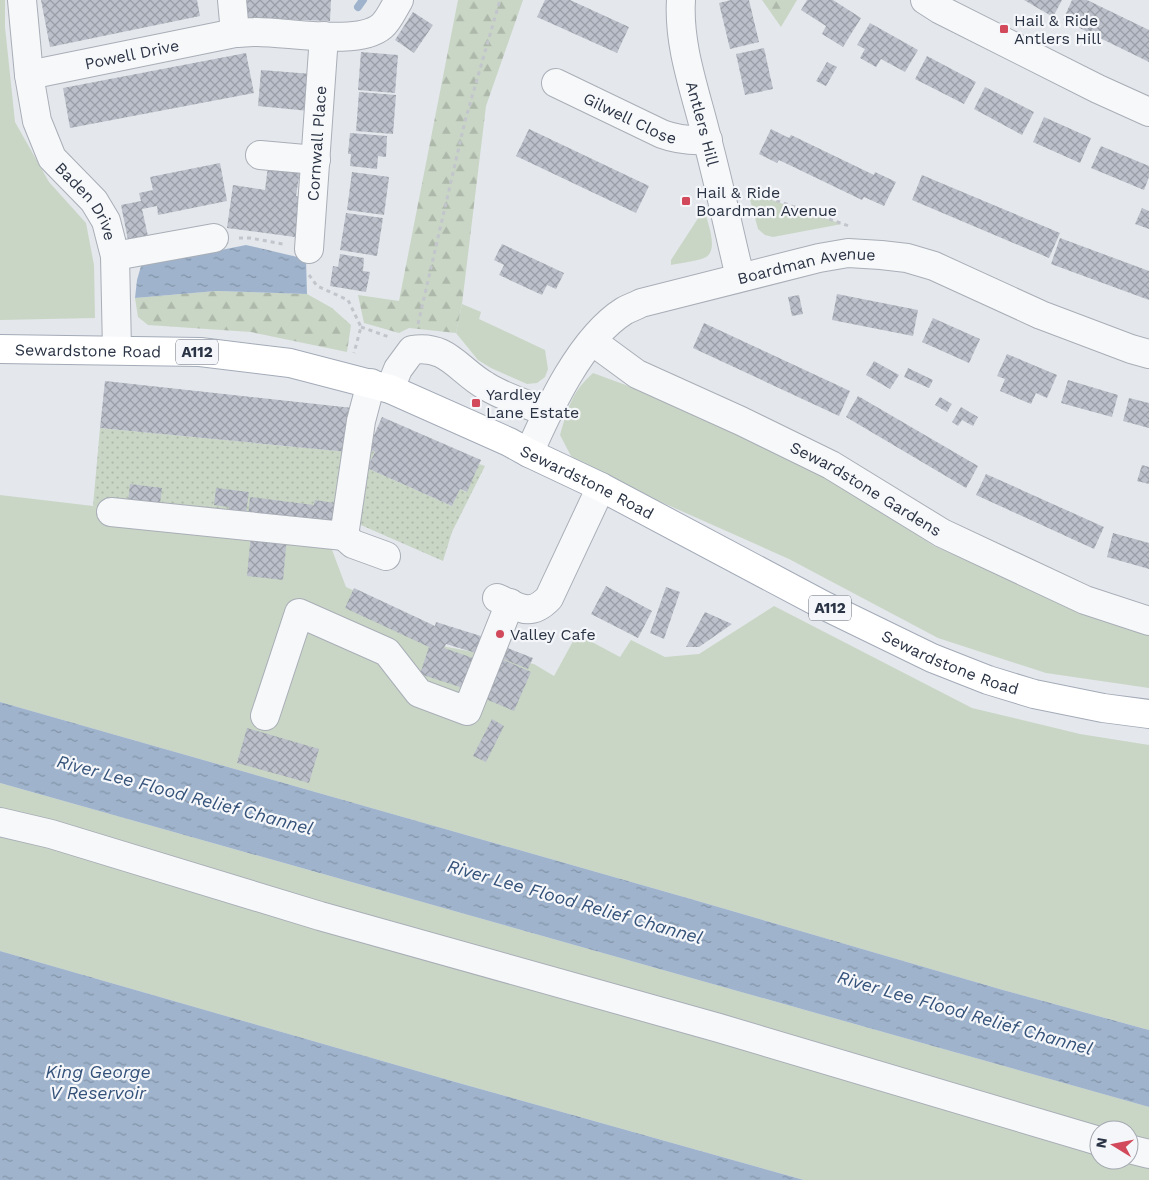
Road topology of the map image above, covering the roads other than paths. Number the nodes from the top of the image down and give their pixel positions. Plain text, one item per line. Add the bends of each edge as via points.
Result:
1 (22, 0) edge
2 (232, 0) edge
3 (399, 0) edge
4 (681, 0) edge
5 (925, 0) edge
6 (235, 33) junction
7 (324, 36) junction
8 (29, 75) junction
9 (556, 83) dead end
10 (1149, 112) edge
11 (708, 140) junction
12 (260, 154) dead end
13 (316, 160) junction
14 (214, 238) road end
15 (309, 249) road end
16 (115, 256) junction
17 (740, 277) junction
18 (592, 341) junction
19 (0, 349) edge
20 (116, 350) junction
21 (1149, 354) edge
22 (370, 383) junction
23 (548, 412) junction
24 (529, 453) junction
25 (601, 487) junction
26 (111, 512) dead end
27 (344, 536) junction
28 (386, 556) dead end
29 (1149, 621) edge
30 (1149, 714) edge
31 (264, 716) dead end
32 (0, 822) edge
33 (1089, 1137) edge

1 - 8 street, Baden Drive
2 - 6 street
3 - 7 street, Powell Drive via 383,26 369,34
4 - 11 street, Antlers Hill via 681,40
5 - 10 street
6 - 7 street, Powell Drive
6 - 8 street, Powell Drive
7 - 13 street, Cornwall Place
8 - 16 street, Baden Drive via 37,120 52,158 94,201 106,221
9 - 11 street, Gilwell Close via 675,139
11 - 17 street, Antlers Hill
12 - 13 street
13 - 15 street, Cornwall Place
14 - 16 street
16 - 20 street, Baden Drive
17 - 18 street, Boardman Avenue via 641,303 624,311
17 - 21 street, Boardman Avenue via 848,253 907,258 934,266 1041,315
18 - 23 street, Boardman Avenue
18 - 29 street, Sewardstone Gardens via 637,374 831,465 942,533 1085,600
19 - 20 main road, Sewardstone Road / A112
20 - 22 main road, Sewardstone Road / A112 via 200,352 290,363
22 - 23 street via 398,369 412,350 424,348 441,352 486,386
22 - 24 main road, Sewardstone Road / A112
22 - 27 street via 361,421
23 - 24 street, Boardman Avenue
24 - 25 main road, Sewardstone Road / A112
25 - 30 main road, Sewardstone Road / A112 via 823,605 932,658 1034,694
25 - 31 street via 549,598 541,607 534,609 524,609 503,600 467,711 419,693 387,652 299,613
26 - 27 street
27 - 28 street via 353,544
32 - 33 street via 51,834 320,916 719,1028

